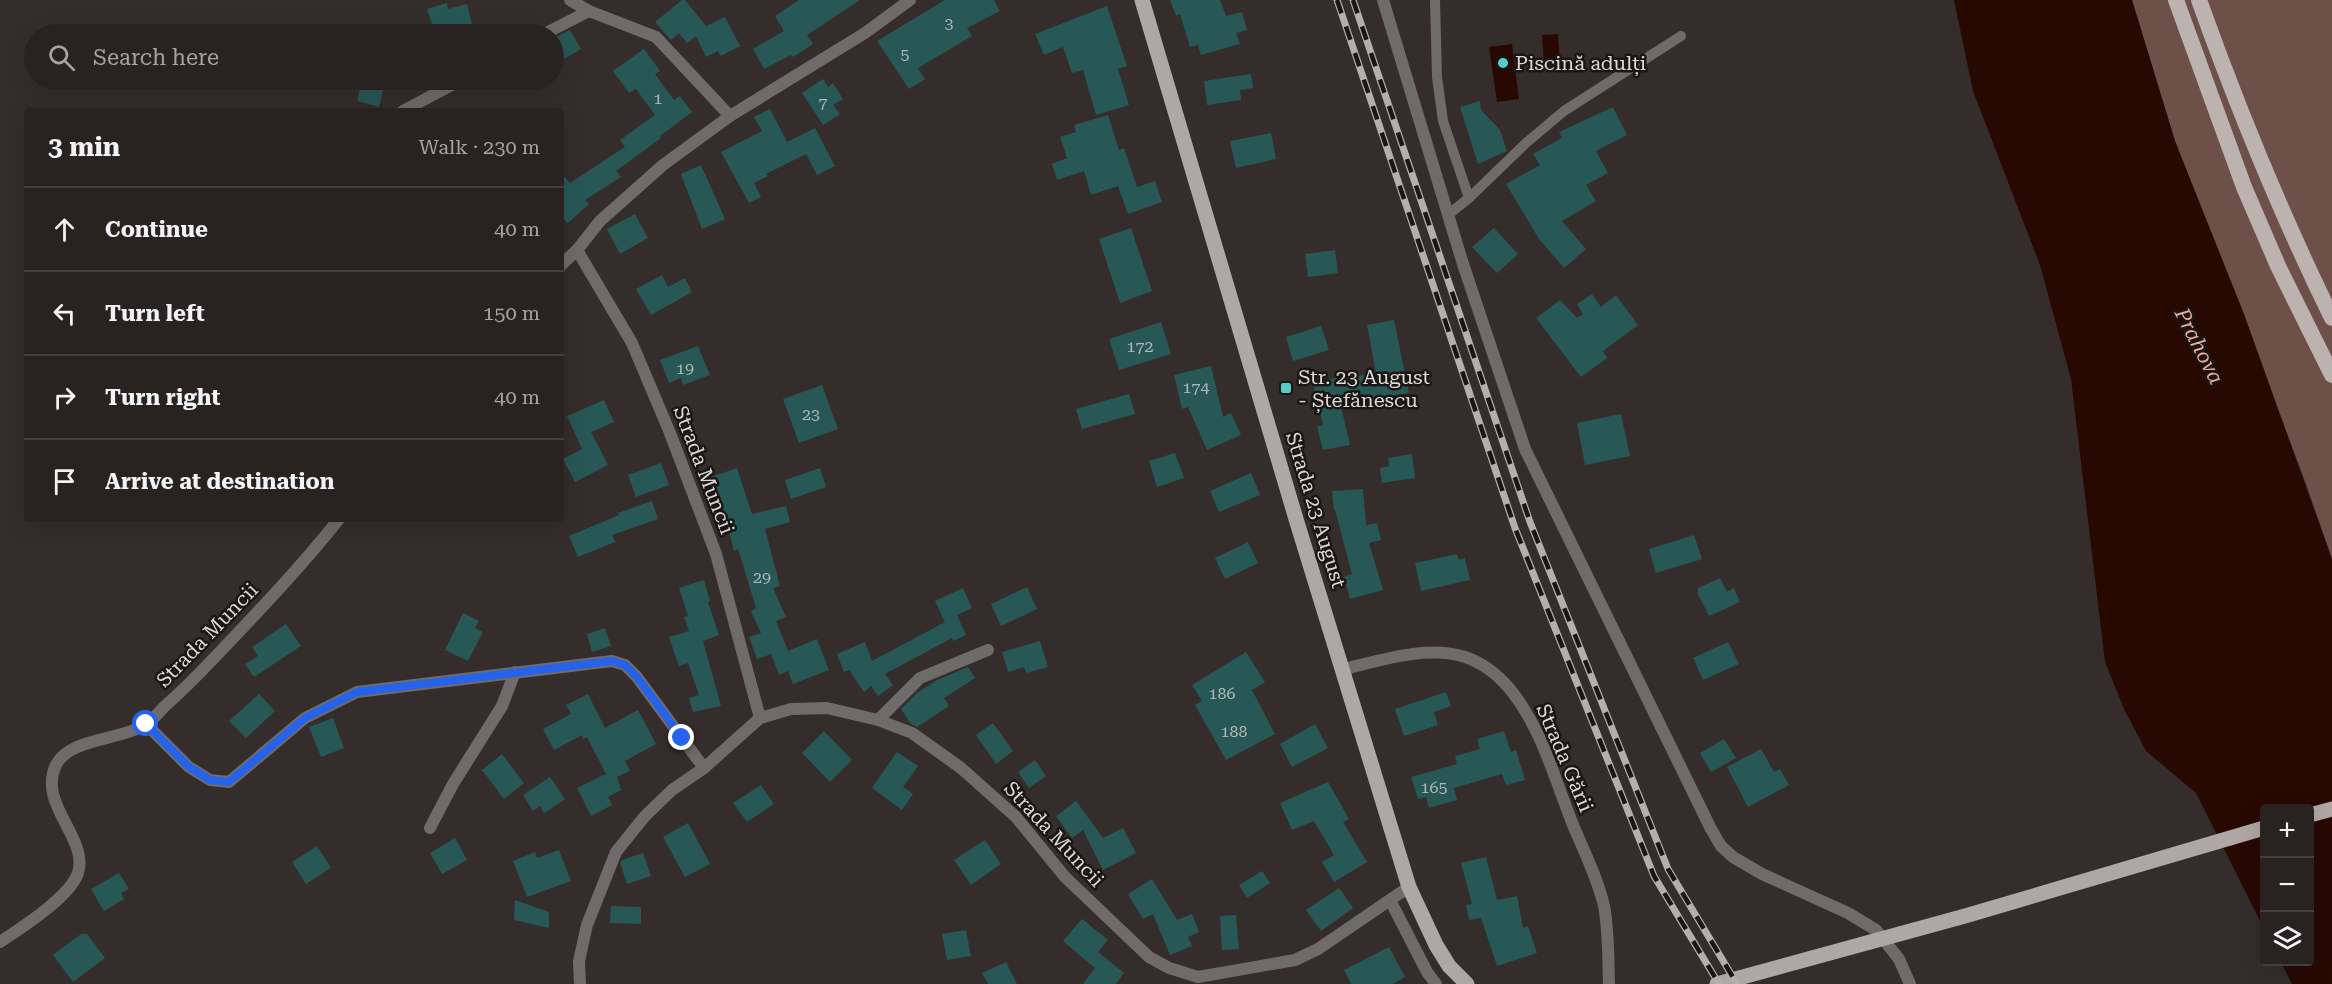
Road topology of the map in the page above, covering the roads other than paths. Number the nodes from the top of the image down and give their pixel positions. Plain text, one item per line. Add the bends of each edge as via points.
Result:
1 (570, 0) edge
2 (910, 0) edge
3 (1142, 0) edge
4 (1383, 0) edge
5 (1435, 0) edge
6 (2176, 0) edge
7 (2199, 0) edge
8 (589, 11) junction
9 (564, 24) edge
10 (1681, 36) dead end
11 (442, 90) edge
12 (409, 108) edge
13 (730, 116) junction
14 (1469, 198) junction
15 (1449, 214) junction
16 (577, 250) junction
17 (564, 262) edge
18 (2332, 318) edge
19 (2332, 375) edge
20 (336, 522) edge
21 (988, 650) dead end
22 (1344, 669) junction
23 (515, 672) junction
24 (760, 718) junction
25 (878, 720) junction
26 (146, 724) junction
27 (704, 768) junction
28 (2332, 809) edge
29 (2314, 814) edge
30 (430, 828) dead end
31 (2260, 829) edge
32 (1409, 887) junction
33 (1389, 900) junction
34 (0, 942) edge
35 (1198, 977) junction
36 (580, 984) edge
37 (1186, 984) edge
38 (1436, 984) edge
39 (1467, 984) edge
40 (1609, 984) edge
41 (1717, 984) edge
42 (1910, 984) edge

1 - 8 street
2 - 13 street via 865,33
3 - 22 main road, Strada 23 August
4 - 15 street
5 - 14 lane via 1437,77 1443,121
6 - 19 highway via 2244,187
7 - 18 highway via 2269,183
8 - 9 street
8 - 13 street via 656,38
10 - 14 lane via 1564,111
11 - 12 street
13 - 16 street via 628,195
14 - 15 lane
15 - 42 street via 1525,449 1721,846 1762,874 1876,930 1899,959
16 - 17 street
16 - 24 street, Strada Muncii via 632,343 670,433 716,554
20 - 26 street, Strada Muncii via 283,585
21 - 25 street via 920,678
22 - 32 main road, Strada 23 August
22 - 40 street, Strada Gării via 1423,653 1452,654 1480,663 1509,688 1532,724 1604,905
23 - 26 street via 357,692 305,718 229,782 210,780 189,767
23 - 27 street via 612,661 625,665
23 - 30 street via 502,706
24 - 25 street, Strada Muncii via 791,709 827,708
24 - 27 street, Strada Muncii
25 - 35 street, Strada Muncii via 912,734 961,768 1016,817 1065,877 1149,957
26 - 34 street, Strada Muncii via 68,751 56,765 54,800 78,852 78,873 66,891 39,915
27 - 36 street, Strada Muncii via 658,803 616,852 586,925 579,961
28 - 29 main road
31 - 41 main road
32 - 33 street, Strada Muncii
32 - 39 main road, Strada 23 August via 1436,945
33 - 35 street, Strada Muncii via 1318,950 1295,960
33 - 38 street
35 - 37 street, Strada Muncii

